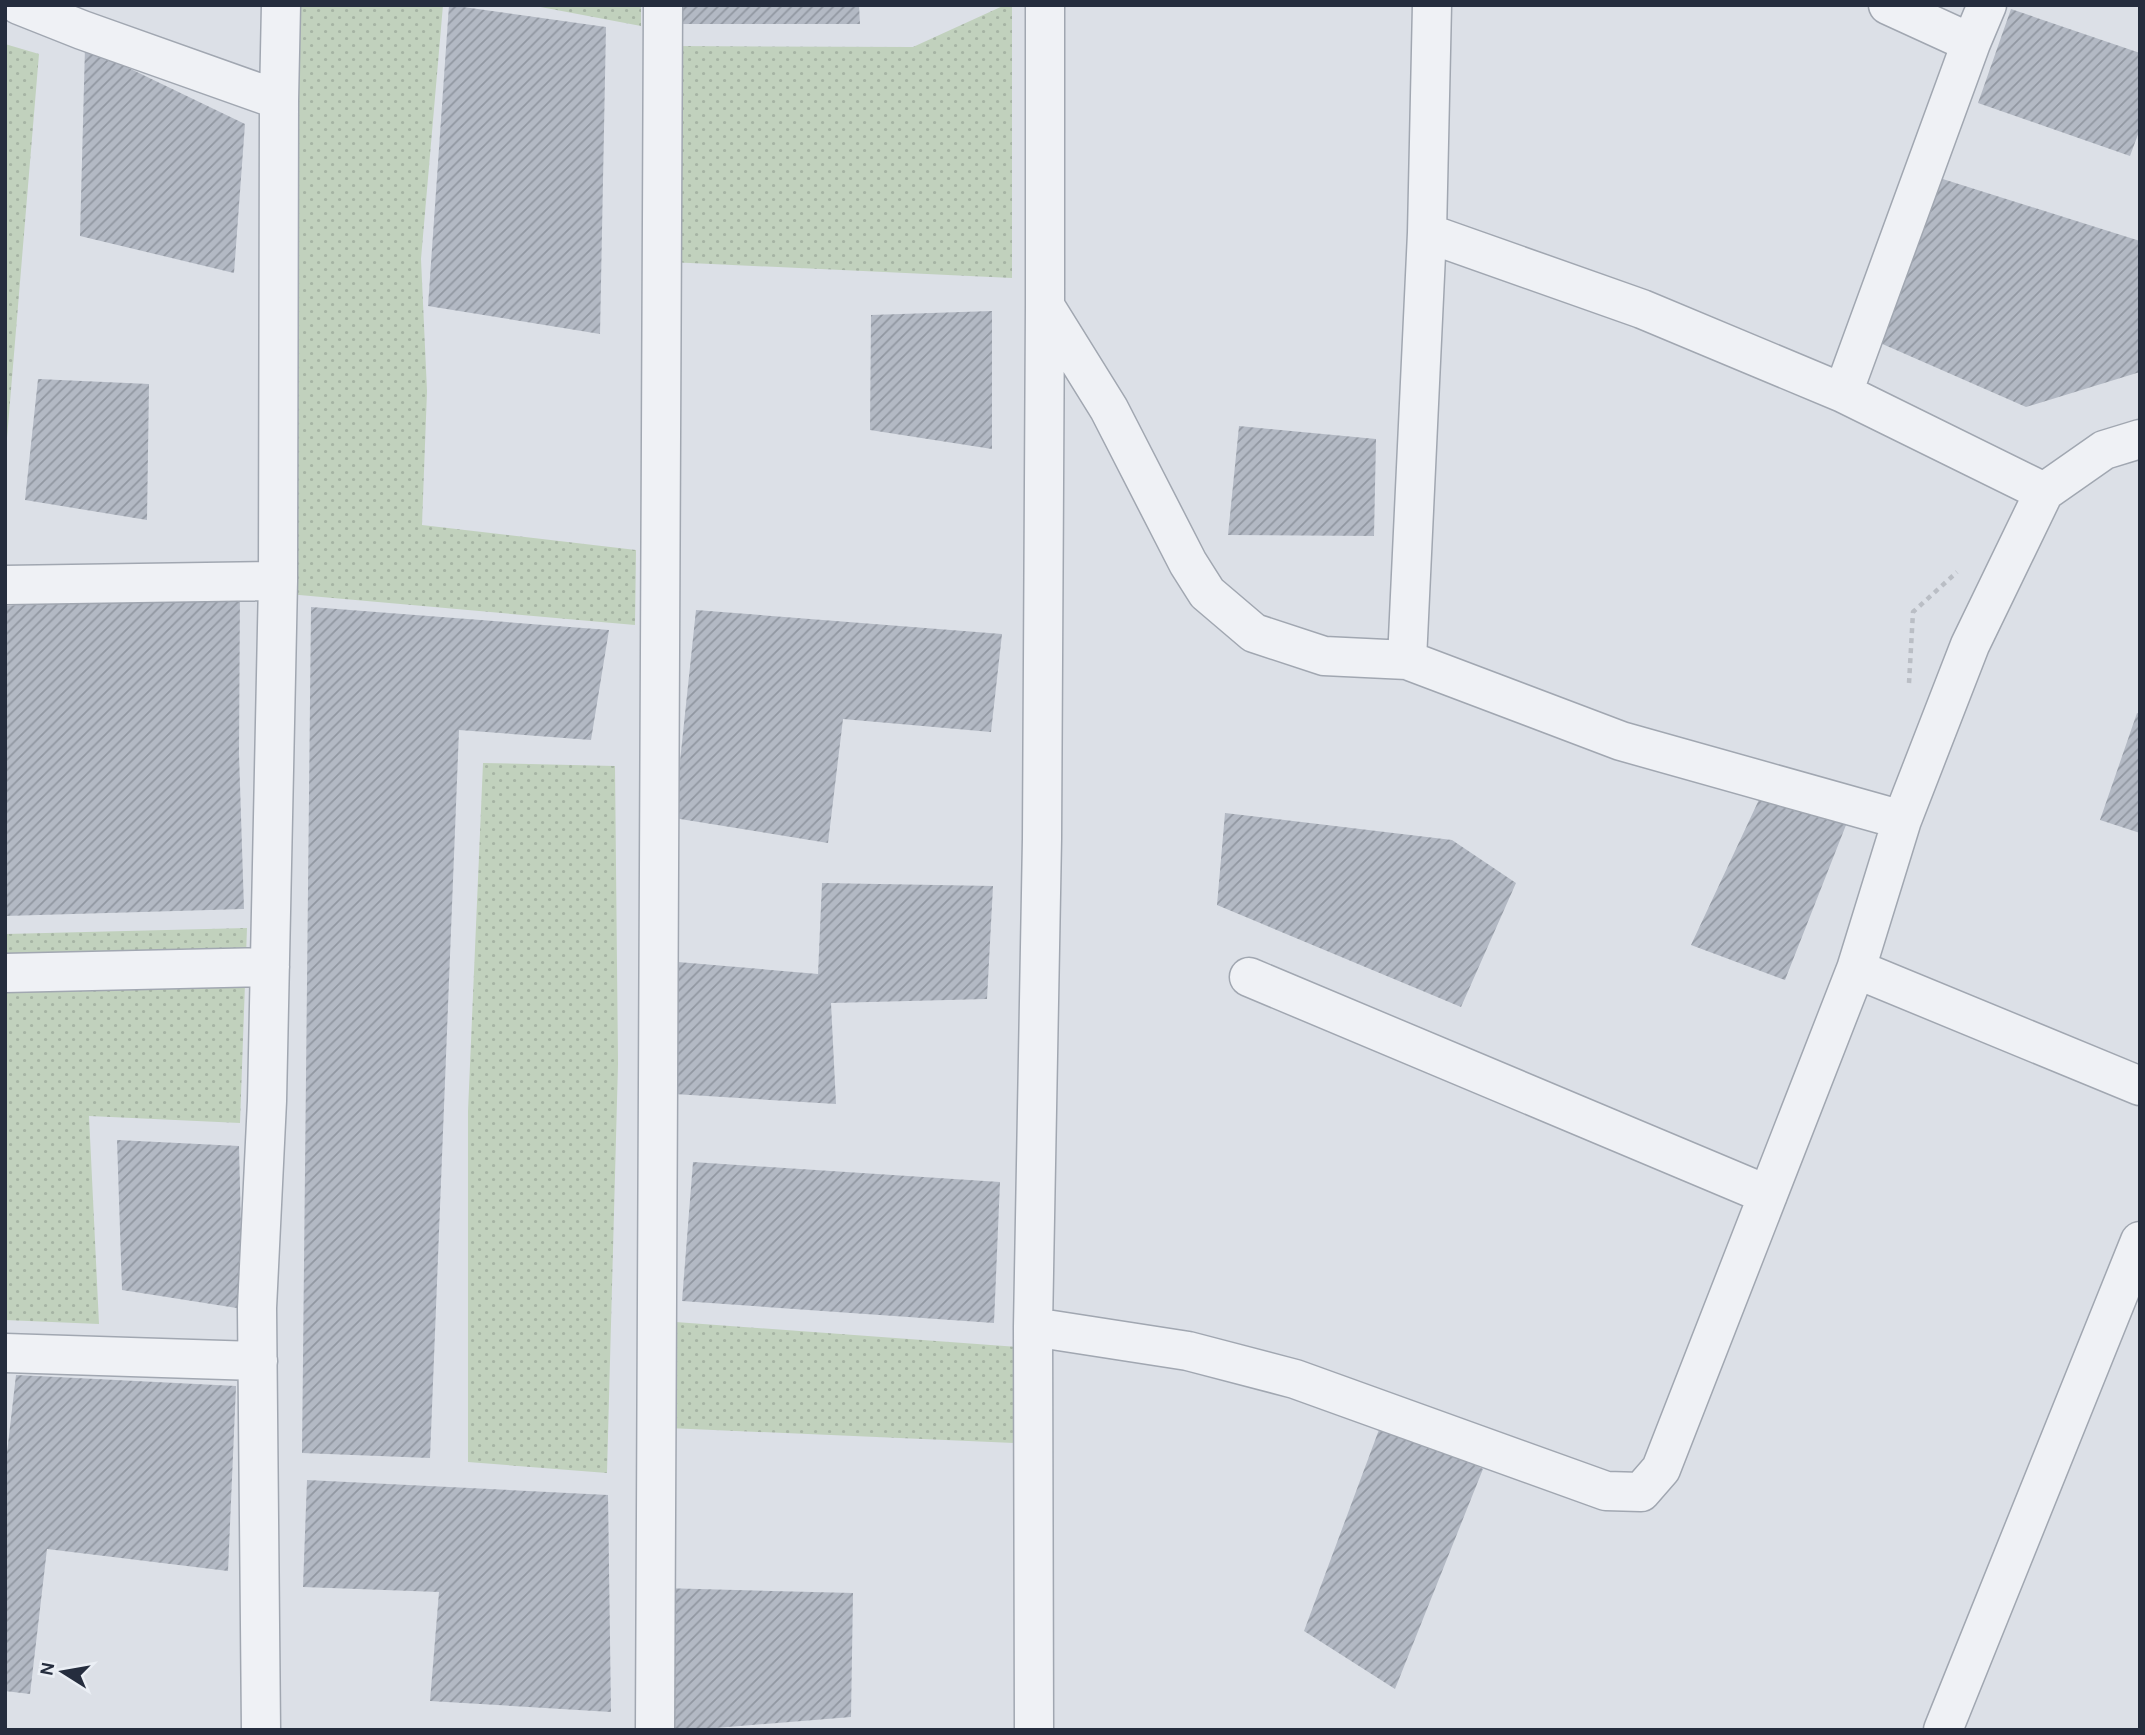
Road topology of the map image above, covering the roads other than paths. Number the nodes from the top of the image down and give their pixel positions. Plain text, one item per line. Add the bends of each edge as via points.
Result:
1 (19, 5) edge
2 (281, 5) edge
3 (663, 5) edge
4 (1045, 5) edge
5 (1432, 5) edge
6 (1888, 5) edge
7 (1987, 5) edge
8 (1971, 43) junction
9 (279, 100) junction
10 (1427, 233) junction
11 (1045, 306) junction
12 (1843, 393) junction
13 (2140, 439) edge
14 (2045, 492) junction
15 (278, 581) junction
16 (5, 585) edge
17 (1407, 660) junction
18 (1902, 820) junction
19 (270, 967) junction
20 (1856, 969) junction
21 (5, 973) edge
22 (1249, 976) dead end
23 (2140, 1086) edge
24 (1768, 1195) junction
25 (2140, 1241) edge
26 (1033, 1327) junction
27 (5, 1353) edge
28 (258, 1361) junction
29 (261, 1730) edge
30 (655, 1730) edge
31 (1034, 1730) edge
32 (1943, 1730) edge

1 - 9 street
2 - 9 street
3 - 30 street
4 - 11 street
5 - 10 street
6 - 8 street
7 - 8 street
8 - 12 street
9 - 15 street
10 - 12 street via 1642,309
10 - 17 street
11 - 17 street via 1108,409 1207,593 1254,633 1324,656
11 - 26 street
12 - 14 street
13 - 14 street via 2104,450
14 - 18 street via 1969,645
15 - 16 street
15 - 19 street
17 - 18 street via 1622,741
18 - 20 street
19 - 21 street
19 - 28 street
20 - 23 street
20 - 24 street
22 - 24 street
24 - 26 street via 1661,1469 1641,1492 1606,1491 1295,1379 1188,1351
25 - 32 street
26 - 31 street
27 - 28 street
28 - 29 street

